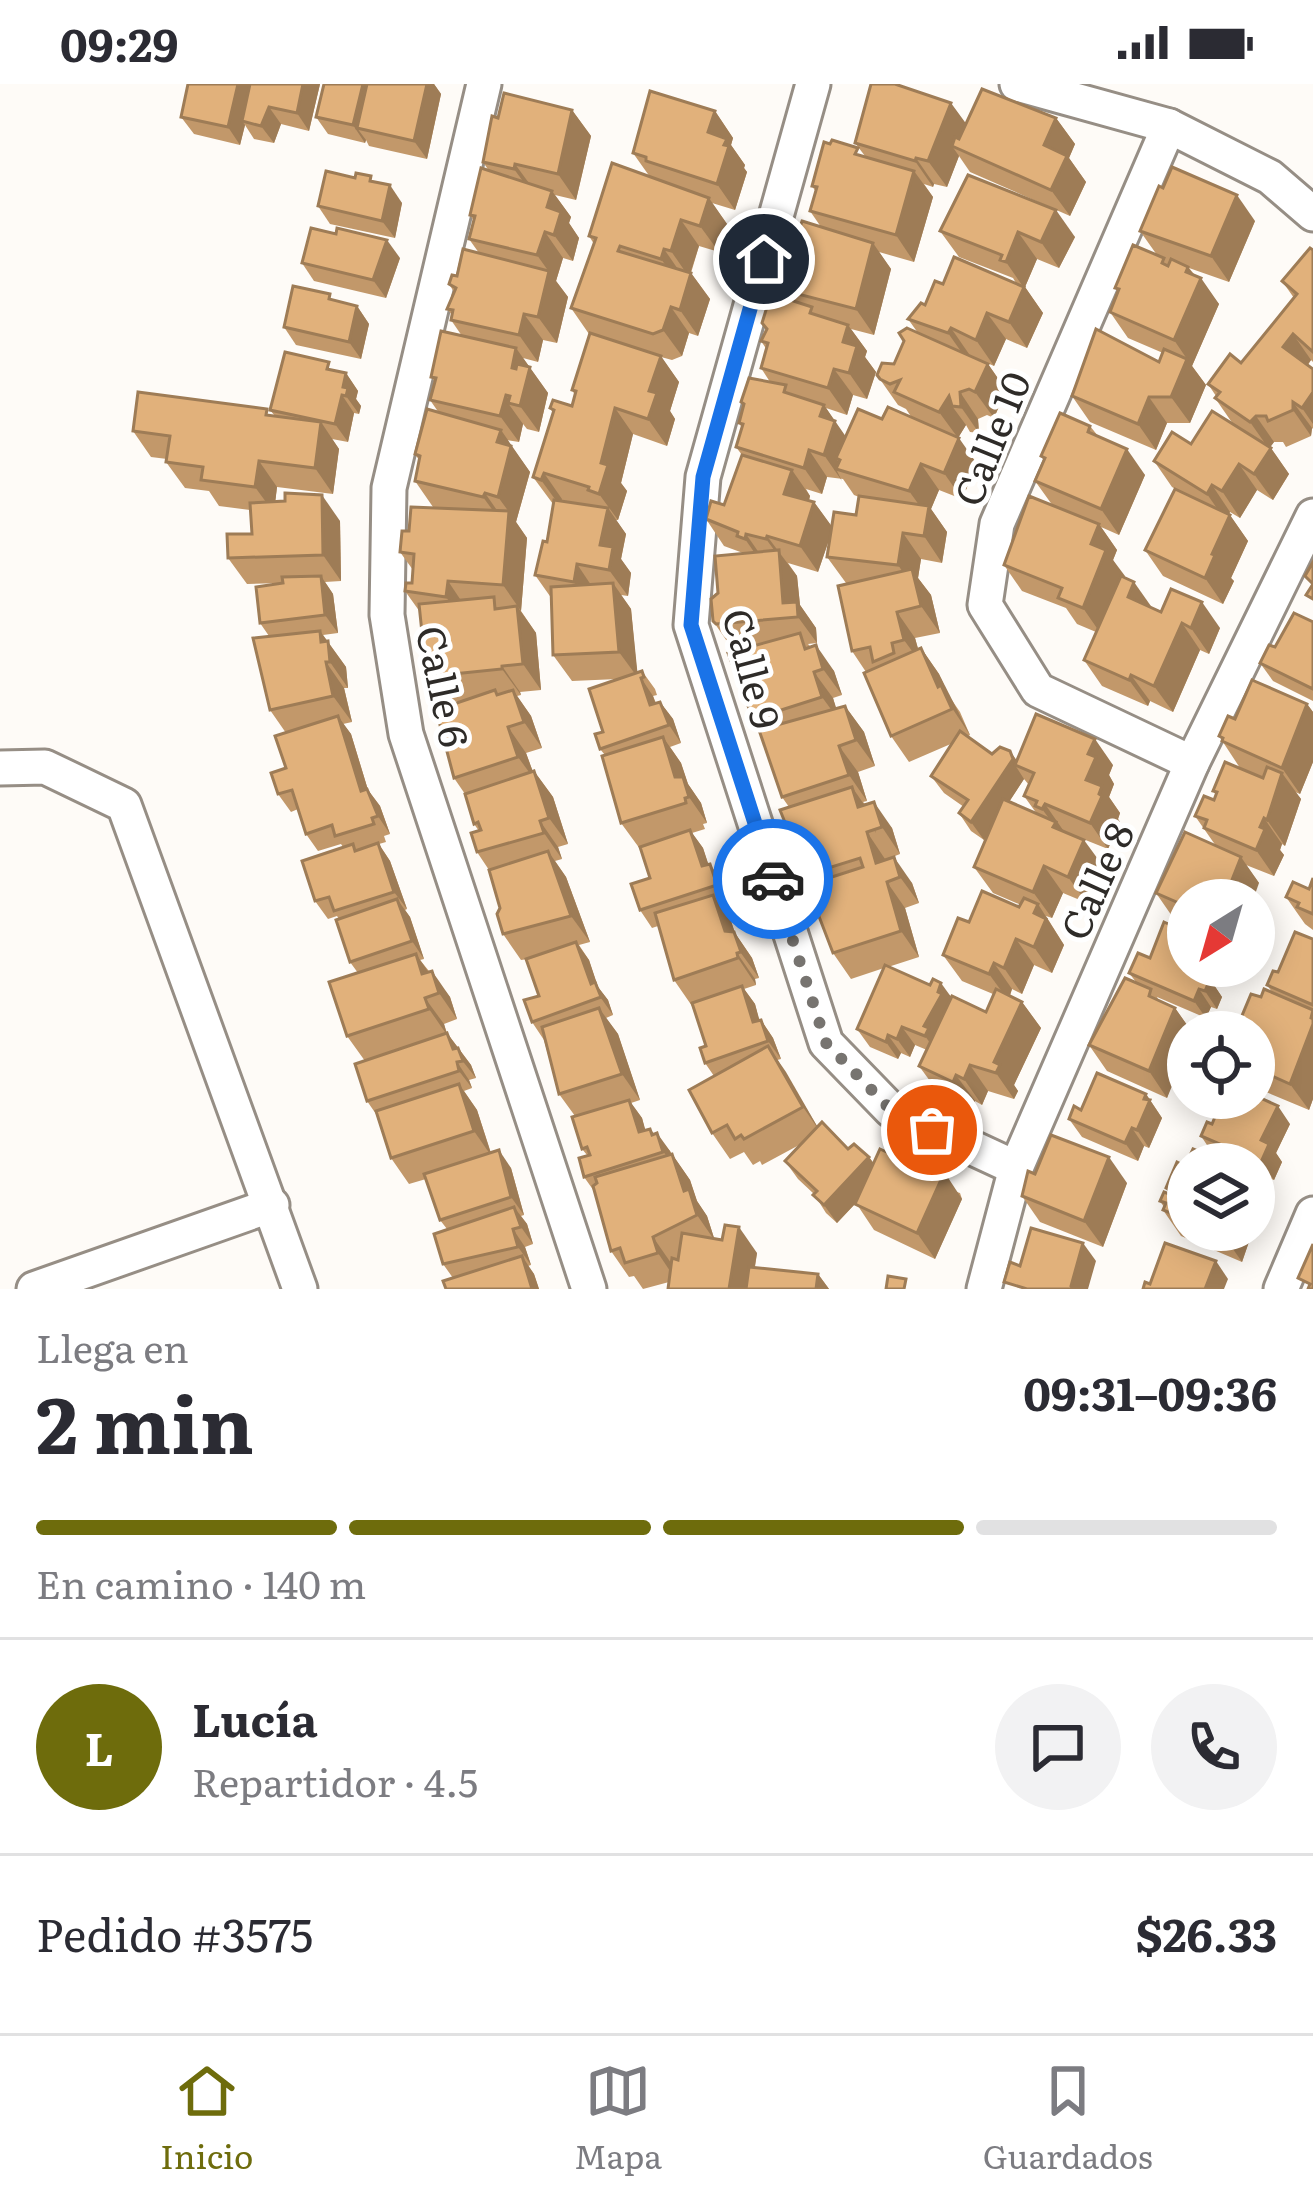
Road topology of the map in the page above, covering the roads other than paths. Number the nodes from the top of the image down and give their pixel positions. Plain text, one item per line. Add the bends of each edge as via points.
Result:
1 (484, 84) edge
2 (813, 84) edge
3 (1017, 84) edge
4 (1169, 126) junction
5 (1313, 214) edge
6 (1313, 516) edge
7 (1192, 763) junction
8 (0, 768) edge
9 (1016, 1168) junction
10 (272, 1205) junction
11 (1313, 1214) edge
12 (0, 1289) edge
13 (15, 1289) edge
14 (34, 1289) edge
15 (300, 1289) edge
16 (590, 1289) edge
17 (984, 1289) edge
18 (1281, 1289) edge

1 - 16 street, Calle 6 via 389,488 387,615 406,734
2 - 9 street, Calle 9 via 703,477 691,625 826,1043 891,1110
3 - 4 street
4 - 5 street via 1270,177
4 - 7 street, Calle 10 via 997,524 985,605 1038,691
6 - 7 street, Calle 8
7 - 9 street, Calle 8
8 - 10 street via 45,767 124,805
9 - 17 street, Calle 8
10 - 14 street
10 - 15 street
11 - 18 street
12 - 13 street

